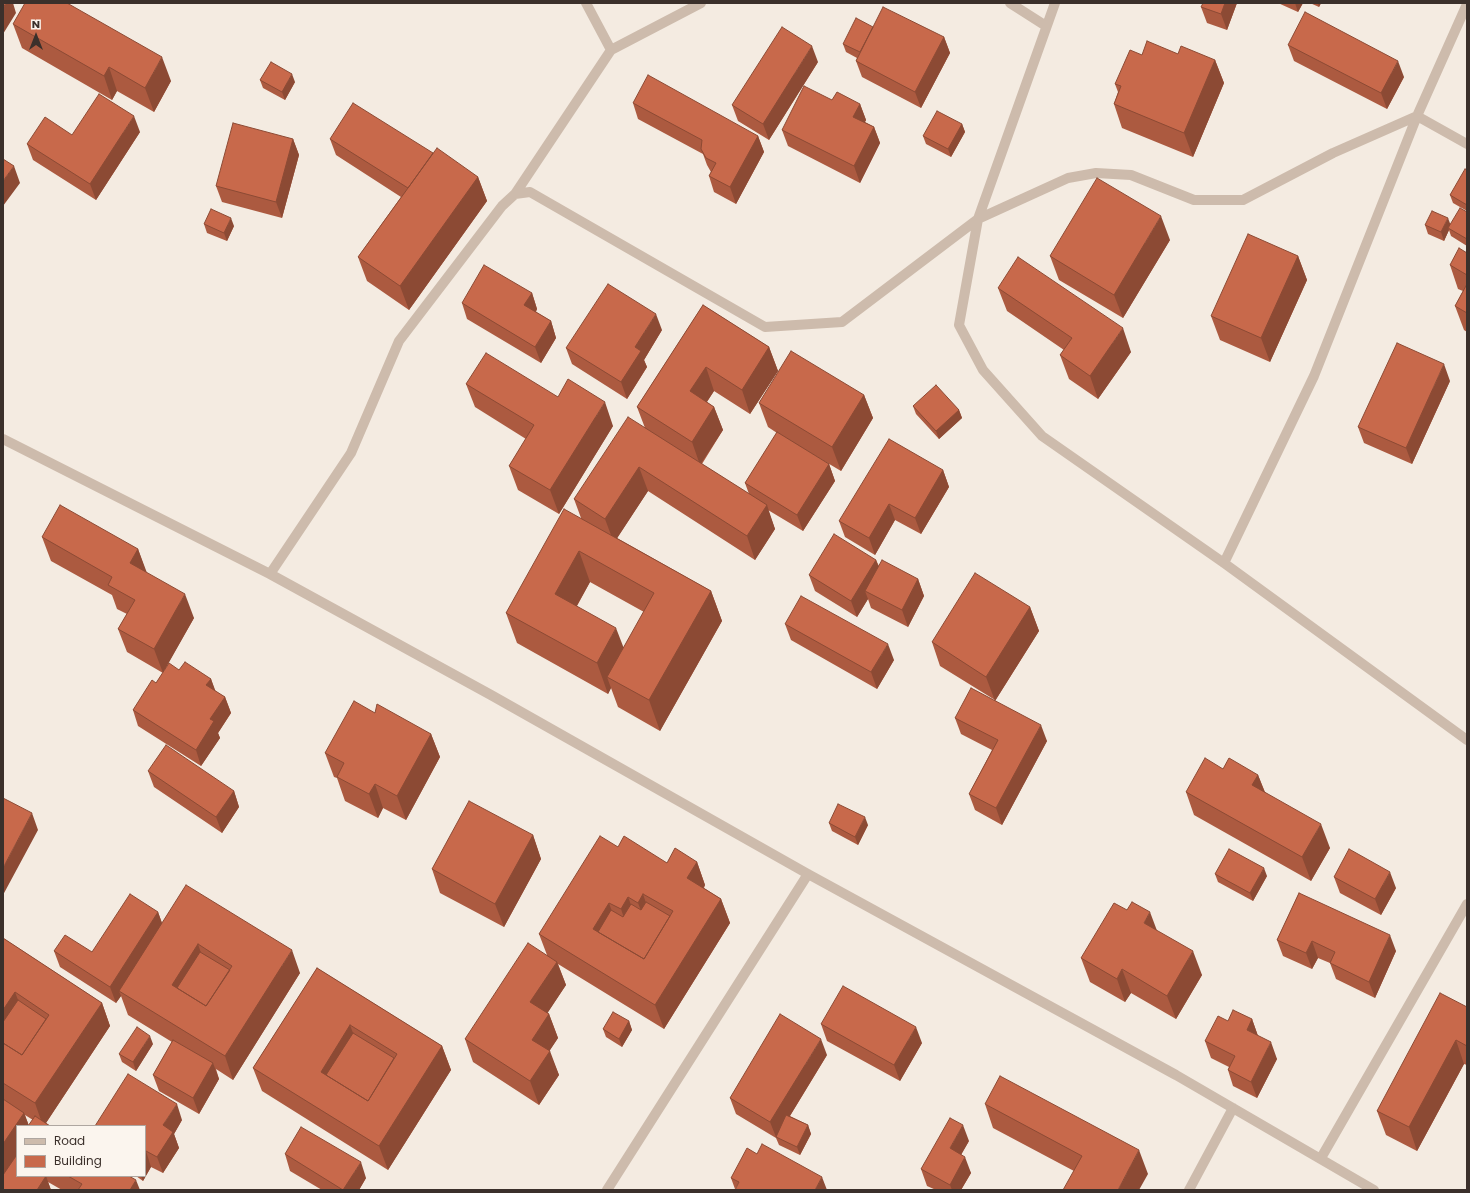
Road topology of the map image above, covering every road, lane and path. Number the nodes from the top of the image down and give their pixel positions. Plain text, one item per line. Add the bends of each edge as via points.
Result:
1 (586, 3) edge
2 (701, 3) edge
3 (1010, 3) edge
4 (1054, 3) edge
5 (1467, 4) edge
6 (1046, 26) junction
7 (611, 50) junction
8 (1417, 116) junction
9 (1467, 144) edge
10 (515, 194) junction
11 (978, 219) junction
12 (3, 439) edge
13 (1224, 563) junction
14 (270, 574) junction
15 (1467, 740) edge
16 (808, 874) junction
17 (1467, 904) edge
18 (1233, 1108) junction
19 (1321, 1158) junction
20 (607, 1190) edge
21 (1189, 1190) edge
22 (1374, 1190) edge

1 - 7 street
2 - 7 street
3 - 6 street
4 - 6 street
5 - 8 street
6 - 11 street
7 - 10 street
8 - 9 street
8 - 11 street via 1333,153 1243,200 1194,200 1131,175 1096,173 1068,178
8 - 13 street via 1314,376
10 - 11 street via 530,192 765,327 842,322
10 - 14 street via 502,206 398,341 351,453
11 - 13 street via 959,326 983,370 1042,436
12 - 14 street
13 - 15 street
14 - 16 street via 491,694
16 - 18 street via 1170,1071
16 - 20 street
17 - 19 street
18 - 19 street
18 - 21 street
19 - 22 street

